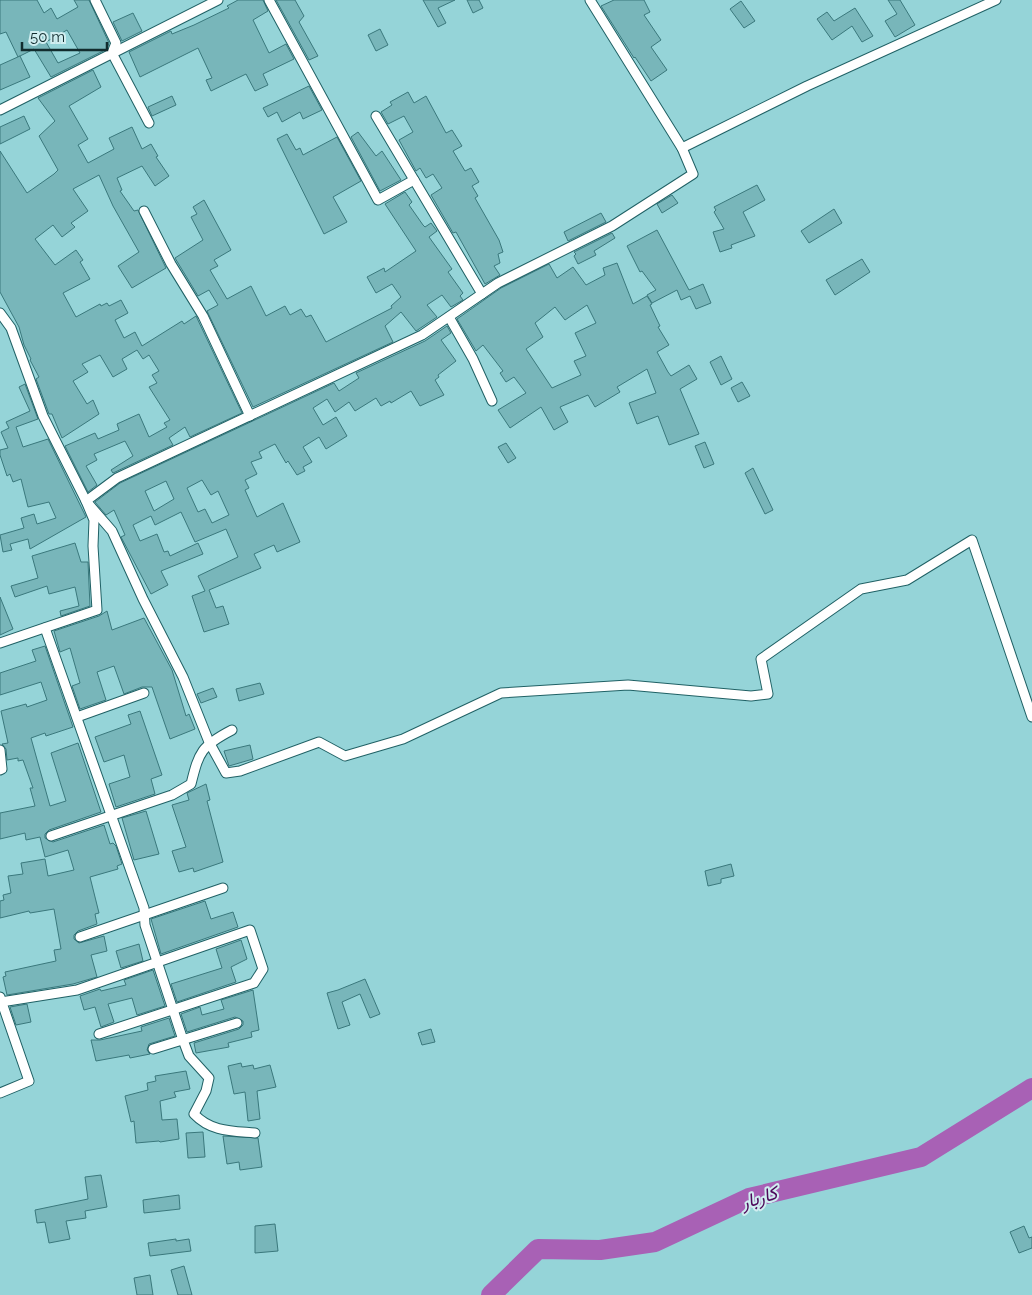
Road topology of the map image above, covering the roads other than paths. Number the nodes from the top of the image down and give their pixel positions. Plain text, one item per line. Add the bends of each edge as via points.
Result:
1 (95, 0) edge
2 (218, 0) edge
3 (269, 0) edge
4 (590, 0) edge
5 (996, 0) edge
6 (112, 53) junction
7 (0, 110) edge
8 (376, 116) dead end
9 (149, 123) dead end
10 (682, 148) junction
11 (414, 180) junction
12 (144, 211) dead end
13 (482, 294) junction
14 (0, 313) edge
15 (449, 317) junction
16 (492, 401) dead end
17 (250, 416) junction
18 (86, 501) junction
19 (45, 628) junction
20 (0, 643) edge
21 (144, 692) dead end
22 (77, 717) junction
23 (1032, 717) edge
24 (232, 730) dead end
25 (209, 742) junction
26 (0, 750) edge
27 (0, 770) edge
28 (112, 816) junction
29 (51, 836) dead end
30 (222, 888) dead end
31 (145, 915) junction
32 (80, 937) dead end
33 (157, 963) junction
34 (0, 1000) edge
35 (174, 1010) junction
36 (237, 1023) dead end
37 (99, 1034) dead end
38 (182, 1040) junction
39 (153, 1049) dead end
40 (0, 1093) edge
41 (255, 1133) dead end

1 - 6 street via 116,43
2 - 6 street
3 - 11 street via 378,200
4 - 10 street
5 - 10 street via 807,86
6 - 7 street
6 - 9 street
8 - 11 street
10 - 13 street via 693,174 612,226
11 - 13 street
12 - 17 street via 203,316
13 - 15 street
14 - 18 street via 11,328 43,416
15 - 16 street
15 - 17 street via 422,335
17 - 18 street via 117,478
18 - 19 street via 94,520 97,610
18 - 25 street via 112,531 183,677
19 - 20 street
19 - 22 street
21 - 22 street
22 - 28 street
23 - 25 street via 972,540 908,580 861,590 761,659 768,694 751,696 628,685 501,693 403,739 353,754 345,756 319,742 240,771 226,773
24 - 25 street
25 - 28 street via 197,760 191,784 172,795
26 - 27 street
28 - 29 street
28 - 31 street
30 - 31 street
31 - 32 street
31 - 33 street
33 - 34 street via 77,990
33 - 35 street
33 - 35 street via 250,930 263,969 254,983
34 - 40 street via 29,1081
35 - 37 street
35 - 38 street
36 - 38 street
38 - 39 street
38 - 41 street via 188,1056 209,1078 194,1114 203,1124 219,1130

